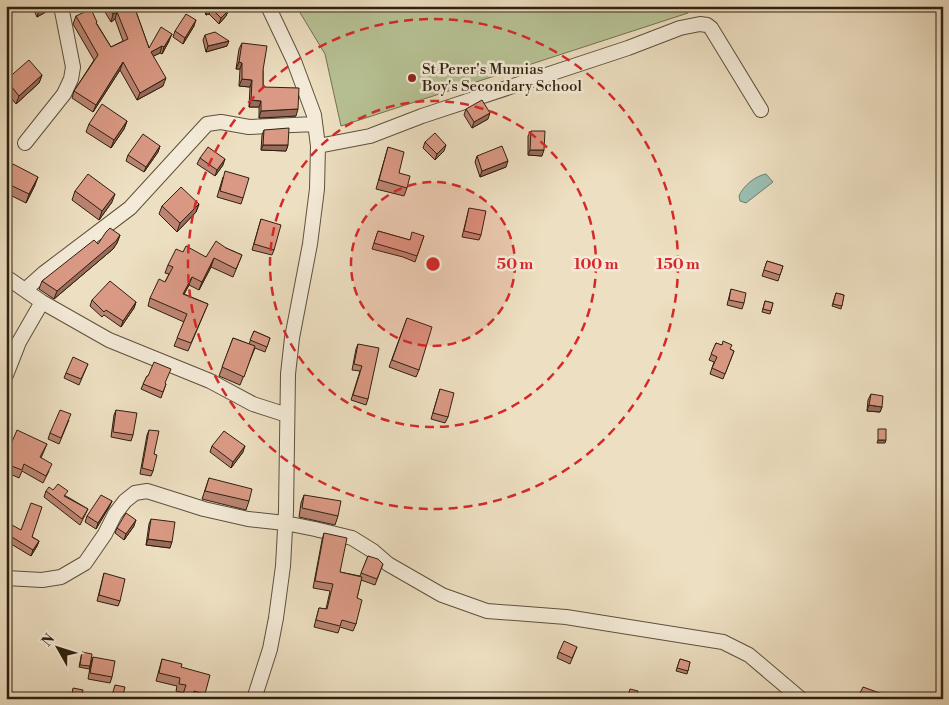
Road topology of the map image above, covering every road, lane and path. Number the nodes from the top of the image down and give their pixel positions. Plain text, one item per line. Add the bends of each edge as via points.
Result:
1 (61, 6) edge
2 (268, 6) edge
3 (761, 110) dead end
4 (315, 124) junction
5 (25, 143) dead end
6 (318, 146) junction
7 (6, 277) edge
8 (25, 290) junction
9 (42, 302) junction
10 (6, 375) edge
11 (287, 415) junction
12 (285, 523) junction
13 (6, 578) edge
14 (254, 699) edge
15 (801, 699) edge

1 - 5 street via 73,67 71,79 64,94
2 - 4 street via 294,61
3 - 6 street via 710,28 700,24 680,28 370,136
4 - 6 street
4 - 8 street via 249,127 221,122 206,124 130,208
6 - 11 street via 317,189 292,338
7 - 8 street
8 - 9 street
9 - 10 street via 19,342
9 - 11 street via 118,344 210,381 253,404
11 - 12 street
12 - 13 street via 204,509 148,491 135,493 115,514 85,563 61,577 42,580
12 - 14 street via 274,632
12 - 15 street via 352,538 388,564 442,595 487,611 566,618 723,642 750,655

